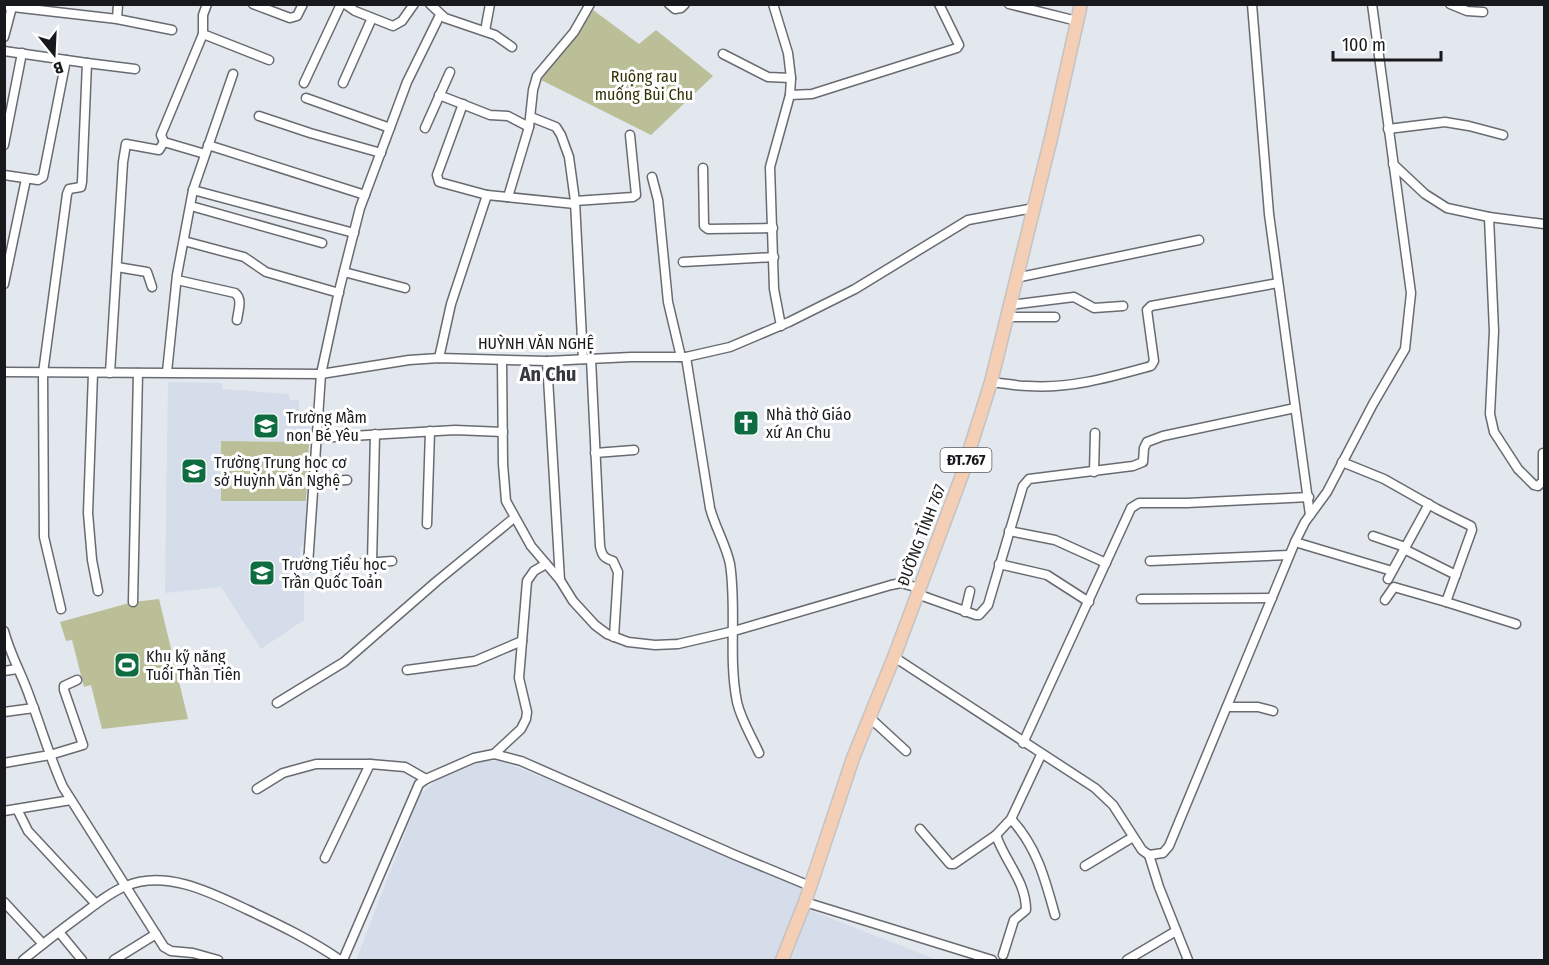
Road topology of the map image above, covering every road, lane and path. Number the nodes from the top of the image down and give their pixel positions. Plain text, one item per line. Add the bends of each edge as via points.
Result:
1 (118, 4) edge
2 (207, 4) edge
3 (253, 4) edge
4 (303, 4) edge
5 (340, 4) edge
6 (345, 4) edge
7 (414, 4) edge
8 (430, 4) edge
9 (490, 4) edge
10 (590, 4) edge
11 (669, 4) edge
12 (685, 4) edge
13 (773, 4) edge
14 (939, 4) edge
15 (1009, 4) edge
16 (1081, 4) edge
17 (1252, 4) edge
18 (1372, 4) edge
19 (1450, 4) edge
20 (8, 6) edge
21 (64, 9) edge
22 (1483, 12) dead end
23 (440, 15) junction
24 (372, 18) junction
25 (117, 19) junction
26 (1077, 21) junction
27 (172, 30) dead end
28 (485, 31) junction
29 (202, 34) junction
30 (4, 37) edge
31 (512, 47) dead end
32 (4, 51) edge
33 (22, 53) junction
34 (723, 54) dead end
35 (66, 60) junction
36 (269, 60) dead end
37 (87, 63) junction
38 (135, 69) dead end
39 (450, 72) dead end
40 (233, 74) dead end
41 (791, 78) junction
42 (304, 83) dead end
43 (343, 83) dead end
44 (439, 94) junction
45 (790, 95) junction
46 (306, 98) dead end
47 (463, 104) junction
48 (259, 116) dead end
49 (531, 117) junction
50 (529, 127) junction
51 (390, 128) junction
52 (425, 128) dead end
53 (1388, 129) junction
54 (630, 135) dead end
55 (1503, 135) dead end
56 (164, 142) junction
57 (4, 145) edge
58 (208, 145) junction
59 (381, 153) junction
60 (205, 154) junction
61 (1393, 164) junction
62 (703, 168) dead end
63 (4, 175) edge
64 (652, 177) dead end
65 (26, 179) junction
66 (193, 190) junction
67 (365, 195) junction
68 (487, 195) junction
69 (508, 197) junction
70 (575, 202) junction
71 (191, 206) junction
72 (1034, 208) junction
73 (1490, 217) junction
74 (1545, 224) edge
75 (773, 228) junction
76 (354, 233) junction
77 (1199, 240) dead end
78 (184, 241) junction
79 (322, 243) dead end
80 (774, 257) junction
81 (683, 262) dead end
82 (117, 267) junction
83 (344, 272) junction
84 (1015, 278) junction
85 (177, 280) junction
86 (1278, 283) junction
87 (4, 284) edge
88 (152, 286) dead end
89 (405, 288) dead end
90 (339, 293) junction
91 (1010, 305) junction
92 (1123, 306) dead end
93 (1055, 317) dead end
94 (1007, 318) junction
95 (237, 320) dead end
96 (781, 326) junction
97 (684, 357) junction
98 (439, 358) junction
99 (587, 359) junction
100 (502, 361) junction
101 (547, 362) junction
102 (4, 372) edge
103 (166, 372) junction
104 (43, 373) junction
105 (93, 373) junction
106 (110, 373) junction
107 (138, 373) junction
108 (321, 374) junction
109 (991, 382) junction
110 (1295, 408) junction
111 (430, 431) junction
112 (503, 432) junction
113 (1095, 433) dead end
114 (375, 434) junction
115 (317, 438) junction
116 (634, 450) dead end
117 (595, 453) junction
118 (1543, 453) edge
119 (1342, 462) junction
120 (1094, 472) junction
121 (347, 480) dead end
122 (314, 482) junction
123 (1309, 497) junction
124 (1429, 504) junction
125 (1310, 515) junction
126 (514, 518) junction
127 (427, 524) dead end
128 (1009, 531) junction
129 (1373, 536) dead end
130 (1295, 542) junction
131 (1405, 548) junction
132 (1288, 555) junction
133 (392, 561) dead end
134 (1150, 561) dead end
135 (372, 563) junction
136 (1106, 563) junction
137 (546, 564) junction
138 (999, 564) junction
139 (1456, 575) junction
140 (560, 580) junction
141 (98, 591) dead end
142 (918, 591) junction
143 (969, 591) dead end
144 (1272, 598) junction
145 (1141, 599) dead end
146 (1385, 600) dead end
147 (133, 602) dead end
148 (1089, 602) junction
149 (1446, 602) junction
150 (61, 609) dead end
151 (965, 612) junction
152 (1516, 624) dead end
153 (4, 631) edge
154 (734, 631) junction
155 (614, 637) junction
156 (522, 641) junction
157 (894, 657) junction
158 (17, 669) junction
159 (407, 670) dead end
160 (4, 671) edge
161 (77, 680) dead end
162 (277, 702) dead end
163 (1227, 707) junction
164 (34, 708) junction
165 (1273, 711) dead end
166 (4, 712) edge
167 (869, 717) junction
168 (1023, 743) junction
169 (906, 751) dead end
170 (759, 753) dead end
171 (494, 754) junction
172 (50, 755) junction
173 (1041, 755) junction
174 (4, 762) edge
175 (370, 764) junction
176 (426, 779) junction
177 (257, 789) dead end
178 (71, 800) junction
179 (17, 809) junction
180 (4, 811) edge
181 (1011, 819) junction
182 (920, 829) dead end
183 (996, 835) junction
184 (1133, 837) junction
185 (1149, 855) junction
186 (325, 858) dead end
187 (1085, 866) dead end
188 (125, 886) junction
189 (810, 886) junction
190 (4, 902) edge
191 (805, 902) junction
192 (96, 904) junction
193 (1055, 915) dead end
194 (59, 932) junction
195 (1176, 932) junction
196 (156, 934) junction
197 (43, 944) junction
198 (1002, 955) dead end
199 (22, 960) edge
200 (82, 960) edge
201 (114, 960) edge
202 (218, 960) edge
203 (342, 960) edge
204 (782, 960) edge
205 (992, 960) edge
206 (1127, 960) edge
207 (1188, 960) edge

1 - 25 street
2 - 29 street
3 - 4 street via 290,18 297,16
5 - 42 street
6 - 24 street
7 - 24 street via 393,27
8 - 23 street
9 - 28 street
10 - 49 street via 574,32 537,76
11 - 12 street via 675,9
13 - 41 street via 784,36
14 - 45 street via 957,48 812,94
15 - 26 street
16 - 26 main road, ĐƯỜNG TỈNH 767 / ĐT.767
17 - 86 street
18 - 53 street
19 - 22 street
20 - 21 street
20 - 30 street
21 - 25 street
23 - 28 street
23 - 51 street via 407,82
24 - 43 street
25 - 27 street
26 - 72 main road, ĐƯỜNG TỈNH 767 / ĐT.767
28 - 31 street
29 - 36 street
29 - 56 street via 162,130
32 - 33 street
33 - 35 street
33 - 57 street
34 - 41 street via 768,77
35 - 37 street
35 - 65 street via 43,177
37 - 38 street
37 - 104 street via 82,182 81,187 69,189 67,194
39 - 44 street
40 - 58 street
41 - 45 street
44 - 47 street
44 - 52 street
45 - 75 street via 770,167
46 - 51 street
47 - 50 street via 490,115 508,116
47 - 68 street via 437,179
48 - 59 street
49 - 50 street
49 - 70 street via 550,123 561,135 569,158
50 - 69 street
51 - 59 street
53 - 55 street via 1445,122
53 - 61 street
54 - 70 street via 636,195
56 - 60 street
56 - 82 street via 159,150 126,144
58 - 60 street
58 - 67 street
59 - 67 street
60 - 66 street
61 - 73 street via 1425,194 1447,208
61 - 119 street via 1411,293 1405,349
62 - 75 street via 704,226
63 - 65 street
64 - 97 street via 658,200 668,302
65 - 87 street
66 - 71 street
66 - 76 street
67 - 76 street
68 - 69 street
68 - 98 street via 451,304
69 - 70 street
70 - 99 street
71 - 78 street
71 - 79 street
72 - 84 main road, ĐƯỜNG TỈNH 767 / ĐT.767
72 - 96 street, HUỲNH VĂN NGHỆ via 968,220 855,289
73 - 74 street
73 - 118 street via 1494,332 1490,414 1494,432 1518,469 1538,486 1543,481
75 - 80 street
76 - 83 street
77 - 84 street
78 - 85 street
78 - 90 street via 244,257 266,272
80 - 81 street
80 - 96 street via 774,289
82 - 88 street via 147,272
82 - 106 street
83 - 89 street
83 - 90 street
84 - 91 main road, ĐƯỜNG TỈNH 767 / ĐT.767
85 - 95 street via 235,293 240,300
85 - 103 street
86 - 109 street via 1151,306 1147,310 1154,361 1151,366 1060,386
86 - 110 street
90 - 108 street
91 - 92 street via 1074,297 1094,308
91 - 94 main road, ĐƯỜNG TỈNH 767 / ĐT.767
93 - 94 street
94 - 109 main road, ĐƯỜNG TỈNH 767 / ĐT.767
96 - 97 street, HUỲNH VĂN NGHỆ via 730,347
97 - 99 street, HUỲNH VĂN NGHỆ
97 - 154 street via 710,508 730,565
98 - 100 street, HUỲNH VĂN NGHỆ
98 - 108 street, HUỲNH VĂN NGHỆ
99 - 101 street, HUỲNH VĂN NGHỆ
99 - 117 street
100 - 101 street, HUỲNH VĂN NGHỆ
100 - 112 street
101 - 140 street
102 - 104 street, HUỲNH VĂN NGHỆ
103 - 107 street, HUỲNH VĂN NGHỆ
103 - 108 street, HUỲNH VĂN NGHỆ
104 - 105 street, HUỲNH VĂN NGHỆ
104 - 150 street via 44,537
105 - 106 street, HUỲNH VĂN NGHỆ
105 - 141 street via 88,513
106 - 107 street, HUỲNH VĂN NGHỆ
107 - 147 street
108 - 115 street
109 - 142 main road, ĐƯỜNG TỈNH 767 / ĐT.767 via 962,475
110 - 120 street via 1147,441 1143,462
110 - 123 street
111 - 112 street
111 - 114 street
111 - 127 street
112 - 126 street via 505,496
113 - 120 street
114 - 115 street
114 - 135 street
115 - 122 street
116 - 117 street
117 - 155 street via 602,555 613,561 618,572
119 - 124 street
119 - 125 street
120 - 128 street via 1026,482
121 - 122 street
122 - 135 street via 309,565
123 - 125 street
123 - 136 street via 1139,503 1126,515
124 - 131 street
124 - 139 street via 1472,528
125 - 130 street
126 - 137 street
126 - 162 street via 344,662
128 - 136 street via 1054,540
128 - 138 street
129 - 131 street
130 - 131 street via 1390,575
130 - 132 street
131 - 139 street
132 - 134 street
132 - 144 street
133 - 135 street
136 - 148 street
137 - 140 street
137 - 156 street via 527,581
138 - 148 street via 1047,575
138 - 151 street via 988,605 976,615
139 - 149 street
140 - 155 street via 581,611
142 - 151 street
142 - 154 street via 901,583 891,585
142 - 157 main road, ĐƯỜNG TỈNH 767 / ĐT.767
143 - 151 street
144 - 145 street
144 - 163 street
146 - 149 street via 1395,586
148 - 168 street
149 - 152 street
153 - 158 street
154 - 155 street via 678,644 655,645
154 - 170 street via 738,703
156 - 159 street via 475,661
156 - 171 street via 519,678 526,719 521,729
157 - 167 main road, ĐƯỜNG TỈNH 767 / ĐT.767
157 - 168 street
158 - 160 street
158 - 164 street
161 - 172 street via 64,686 64,690 83,745
163 - 165 street
163 - 185 street via 1168,846 1163,853
164 - 166 street
164 - 172 street
167 - 169 street
167 - 189 main road, ĐƯỜNG TỈNH 767 / ĐT.767
168 - 173 street
171 - 176 street via 474,758
171 - 189 street via 541,769
172 - 174 street
172 - 178 street
173 - 181 street
173 - 184 street via 1095,788 1113,805
175 - 176 street via 405,767
175 - 177 street via 313,765 280,774
175 - 186 street
176 - 203 street via 415,792
178 - 179 street
178 - 188 street
179 - 180 street
179 - 192 street via 28,831
181 - 183 street
181 - 193 street via 1039,861
182 - 183 street via 952,864
183 - 198 street via 1001,851 1021,882 1026,904 1026,910 1014,920
184 - 185 street
184 - 187 street
185 - 195 street
188 - 192 street
188 - 196 street
188 - 203 street via 160,881 205,890 299,934
189 - 191 main road, ĐƯỜNG TỈNH 767 / ĐT.767
190 - 197 street
191 - 204 main road, ĐƯỜNG TỈNH 767 / ĐT.767
191 - 205 street
192 - 194 street
194 - 197 street
194 - 200 street
195 - 206 street
195 - 207 street
196 - 201 street
196 - 202 street via 168,950
197 - 199 street

